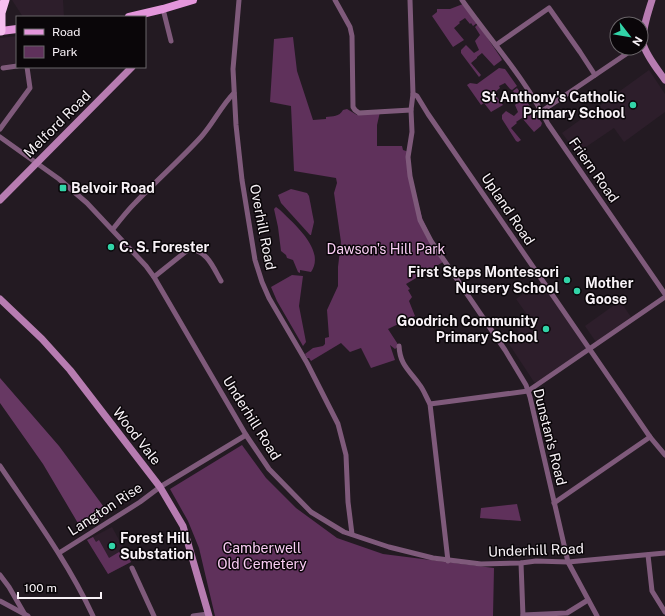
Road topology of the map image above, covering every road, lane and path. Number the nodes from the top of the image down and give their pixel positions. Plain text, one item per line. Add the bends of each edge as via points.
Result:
1 (5, 0) edge
2 (193, 0) edge
3 (239, 0) edge
4 (335, 0) edge
5 (410, 0) edge
6 (462, 0) edge
7 (652, 0) edge
8 (163, 9) junction
9 (135, 16) edge
10 (648, 16) edge
11 (16, 29) edge
12 (1, 31) edge
13 (171, 41) dead end
14 (496, 45) junction
15 (623, 56) edge
16 (649, 56) edge
17 (16, 66) edge
18 (3, 68) dead end
19 (26, 68) edge
20 (131, 68) edge
21 (595, 75) junction
22 (665, 80) edge
23 (234, 93) junction
24 (413, 94) junction
25 (411, 110) junction
26 (542, 110) junction
27 (0, 129) edge
28 (0, 137) edge
29 (37, 162) junction
30 (0, 200) edge
31 (113, 229) junction
32 (154, 277) junction
33 (220, 281) dead end
34 (665, 294) edge
35 (665, 297) edge
36 (0, 299) edge
37 (399, 346) dead end
38 (590, 349) junction
39 (528, 391) junction
40 (430, 404) junction
41 (246, 435) junction
42 (650, 437) junction
43 (665, 455) edge
44 (0, 466) edge
45 (160, 487) junction
46 (554, 502) junction
47 (352, 534) junction
48 (59, 553) junction
49 (665, 553) edge
50 (648, 555) junction
51 (448, 561) junction
52 (568, 562) junction
53 (521, 564) junction
54 (132, 568) dead end
55 (0, 575) edge
56 (588, 600) junction
57 (0, 601) edge
58 (665, 612) edge
59 (26, 615) edge
60 (155, 615) edge
61 (208, 615) edge
62 (523, 615) edge
63 (93, 616) edge
64 (193, 616) edge
65 (597, 616) edge

1 - 12 highway via 1,13
2 - 8 main road
3 - 23 street, Overhill Road via 233,69
4 - 25 street via 351,31 355,110 359,113
5 - 24 street
6 - 14 street, Friern Road
7 - 10 street
8 - 9 main road
8 - 13 street
11 - 12 main road
14 - 21 street via 549,8
14 - 26 street, Friern Road
15 - 21 street
16 - 22 street
17 - 18 street
19 - 27 street via 30,88
20 - 29 street, Melford Road
21 - 26 street
23 - 31 street via 202,136 134,204
23 - 47 street, Overhill Road via 242,180 255,260 269,298 307,363 338,424 346,455
24 - 25 street, Dunstan's Road
24 - 38 street, Upland Road via 417,96
25 - 39 street, Dunstan's Road via 412,132 408,157 420,220 431,241 505,350
26 - 34 street, Friern Road via 548,124
28 - 29 street, Underhill Road
29 - 30 street, Melford Road
29 - 31 street, Underhill Road via 88,203
31 - 32 street, Underhill Road
32 - 33 street via 189,249 203,253
32 - 41 street, Underhill Road
35 - 38 street
36 - 45 street, Wood Vale via 70,370
37 - 40 street via 400,356
38 - 39 street
38 - 42 street, Upland Road
39 - 40 street
39 - 46 street, Dunstan's Road
40 - 51 street
41 - 45 street, Langton Rise
41 - 47 street, Underhill Road via 269,469 312,512 344,532
42 - 43 street, Upland Road
42 - 46 street
44 - 48 street
45 - 48 street, Langton Rise
45 - 61 street, Wood Vale via 183,526
46 - 52 street, Dunstan's Road
47 - 51 street, Underhill Road via 389,547
48 - 63 street
49 - 50 street, Underhill Road
50 - 52 street, Underhill Road
50 - 58 street via 652,591
51 - 53 street, Underhill Road
52 - 53 street, Underhill Road via 536,561
52 - 56 street, Dunstan's Road
53 - 62 street
54 - 60 street
55 - 59 street
56 - 62 street via 567,613
56 - 65 street, Dunstan's Road
57 - 59 street
61 - 64 street

